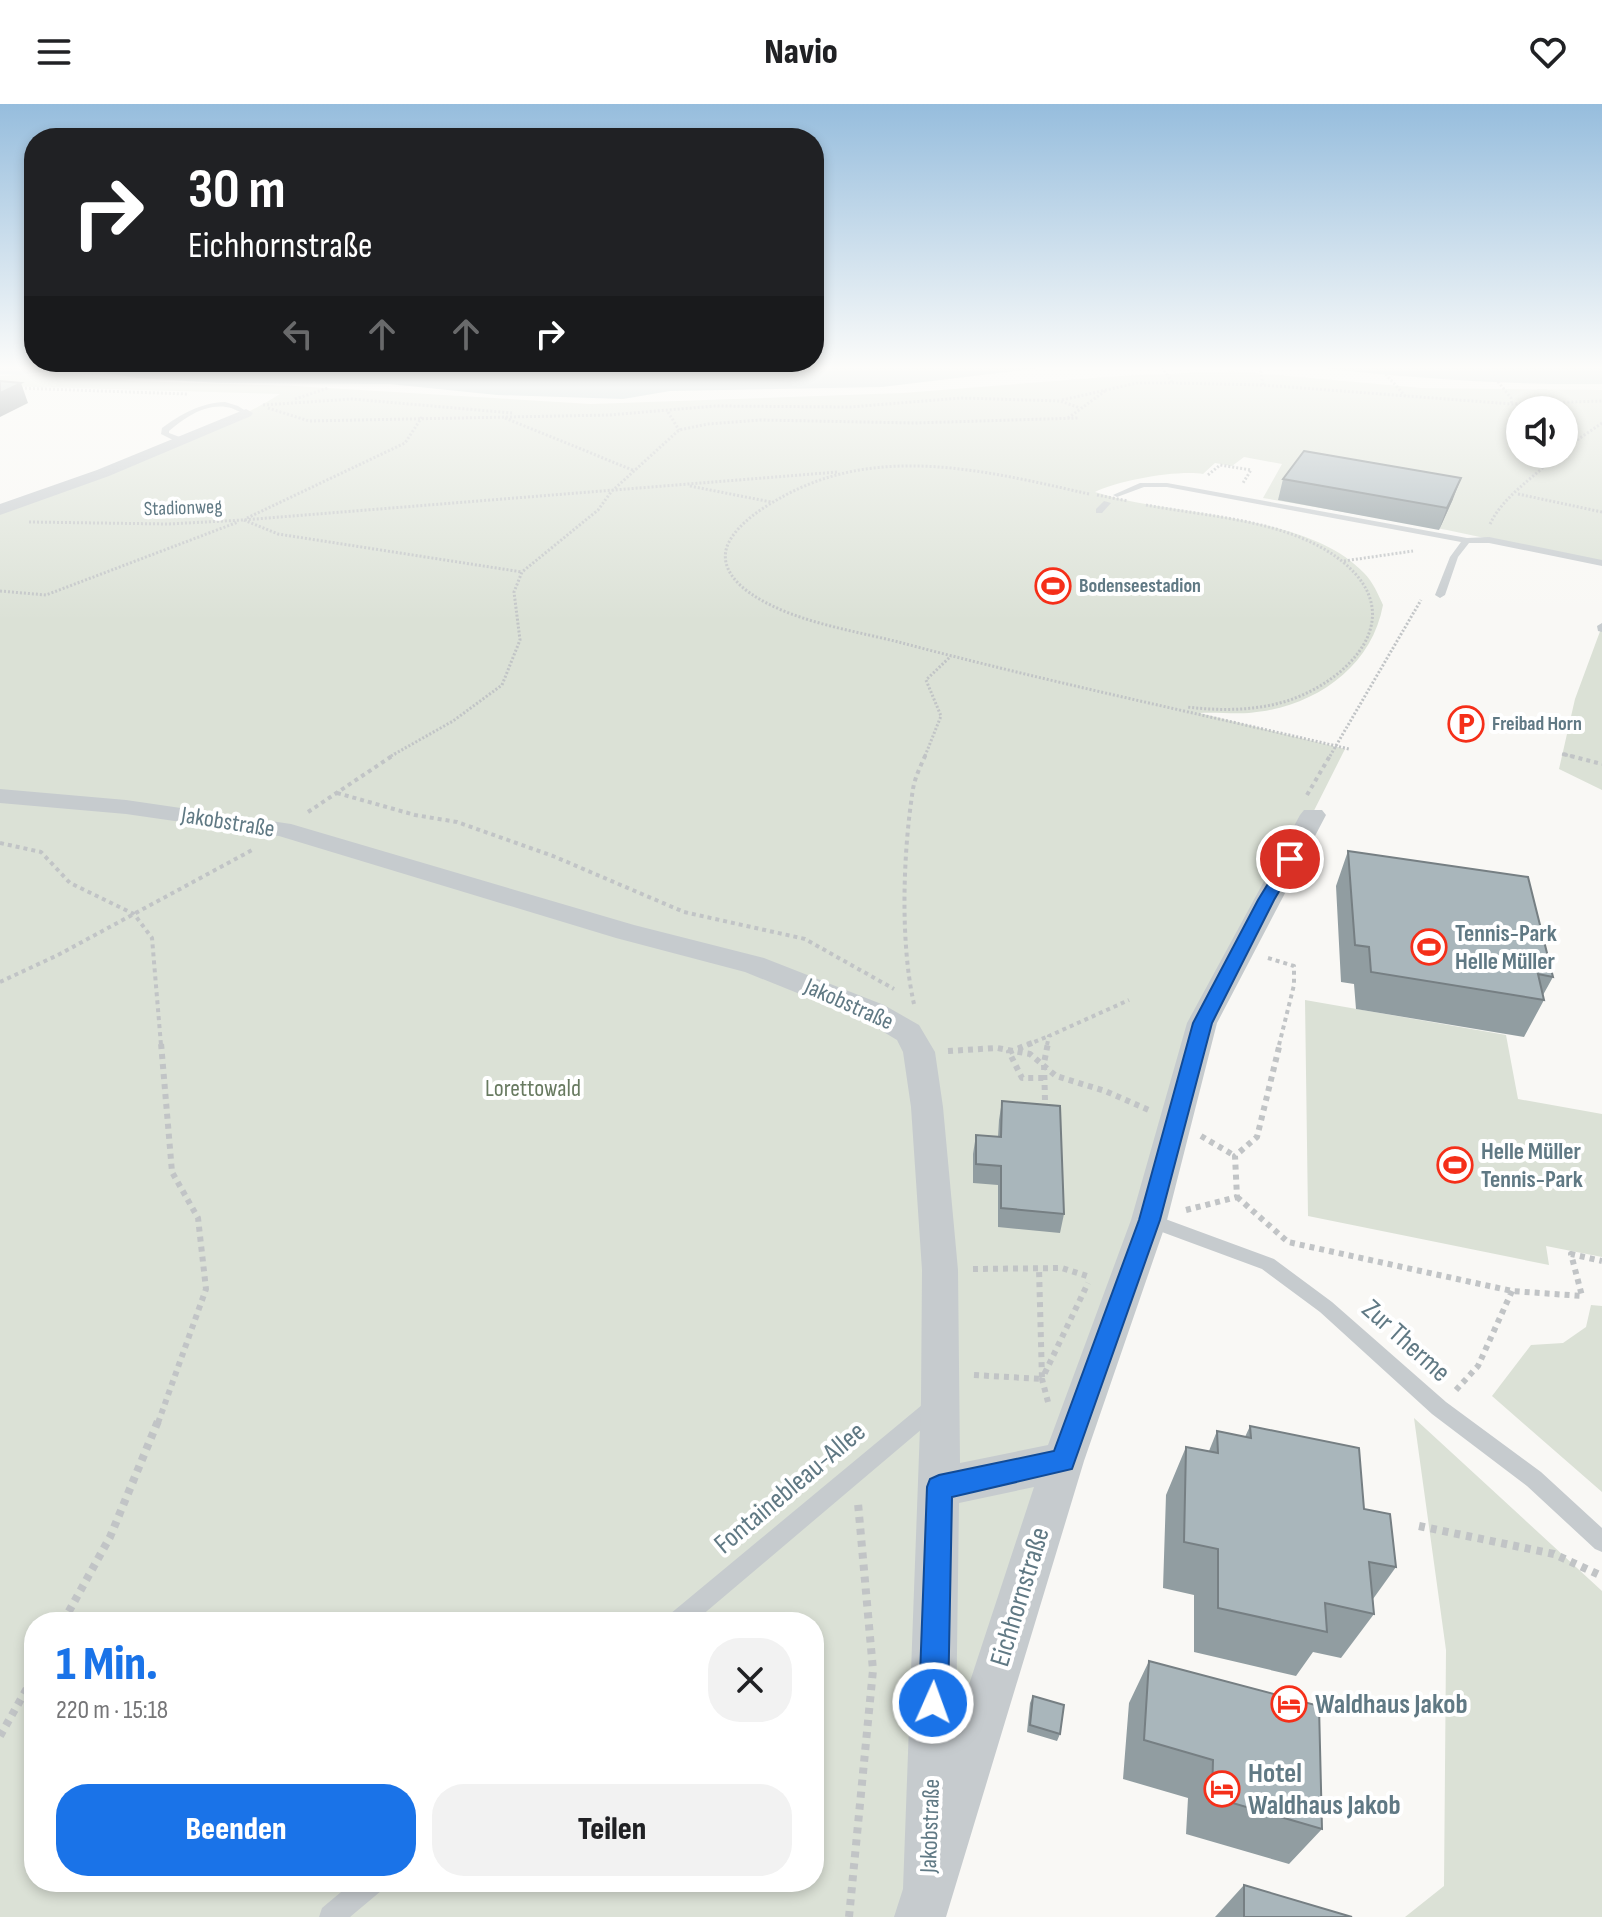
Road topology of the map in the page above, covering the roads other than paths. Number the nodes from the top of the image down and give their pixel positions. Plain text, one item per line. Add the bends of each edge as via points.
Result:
1 (154, 452) edge
2 (1117, 495) dead end
3 (1107, 503) dead end
4 (0, 510) edge
5 (1099, 511) dead end
6 (1467, 541) junction
7 (1602, 563) edge
8 (1440, 595) dead end
9 (0, 796) edge
10 (1313, 815) dead end
11 (1149, 1220) junction
12 (941, 1387) junction
13 (1063, 1461) junction
14 (939, 1487) junction
15 (1602, 1542) edge
16 (690, 1612) edge
17 (360, 1892) edge
18 (924, 1902) edge
19 (331, 1917) edge

1 - 4 street
2 - 6 lane via 1143,485 1167,485
3 - 5 lane
6 - 7 lane via 1483,539
6 - 8 lane via 1454,557
9 - 12 street, Jakobstraße via 282,829 754,965 902,1027 919,1052 940,1270
10 - 11 street, Eichhornstraße via 1202,1023
11 - 13 street, Eichhornstraße
11 - 15 lane, Zur Therme via 1268,1264 1326,1307 1439,1408 1534,1479
12 - 14 street, Jakobstraße
12 - 16 lane, Fontainebleau-Allee via 855,1470
13 - 14 street
13 - 18 street, Eichhornstraße
14 - 18 street, Jakobstraße
17 - 19 lane

